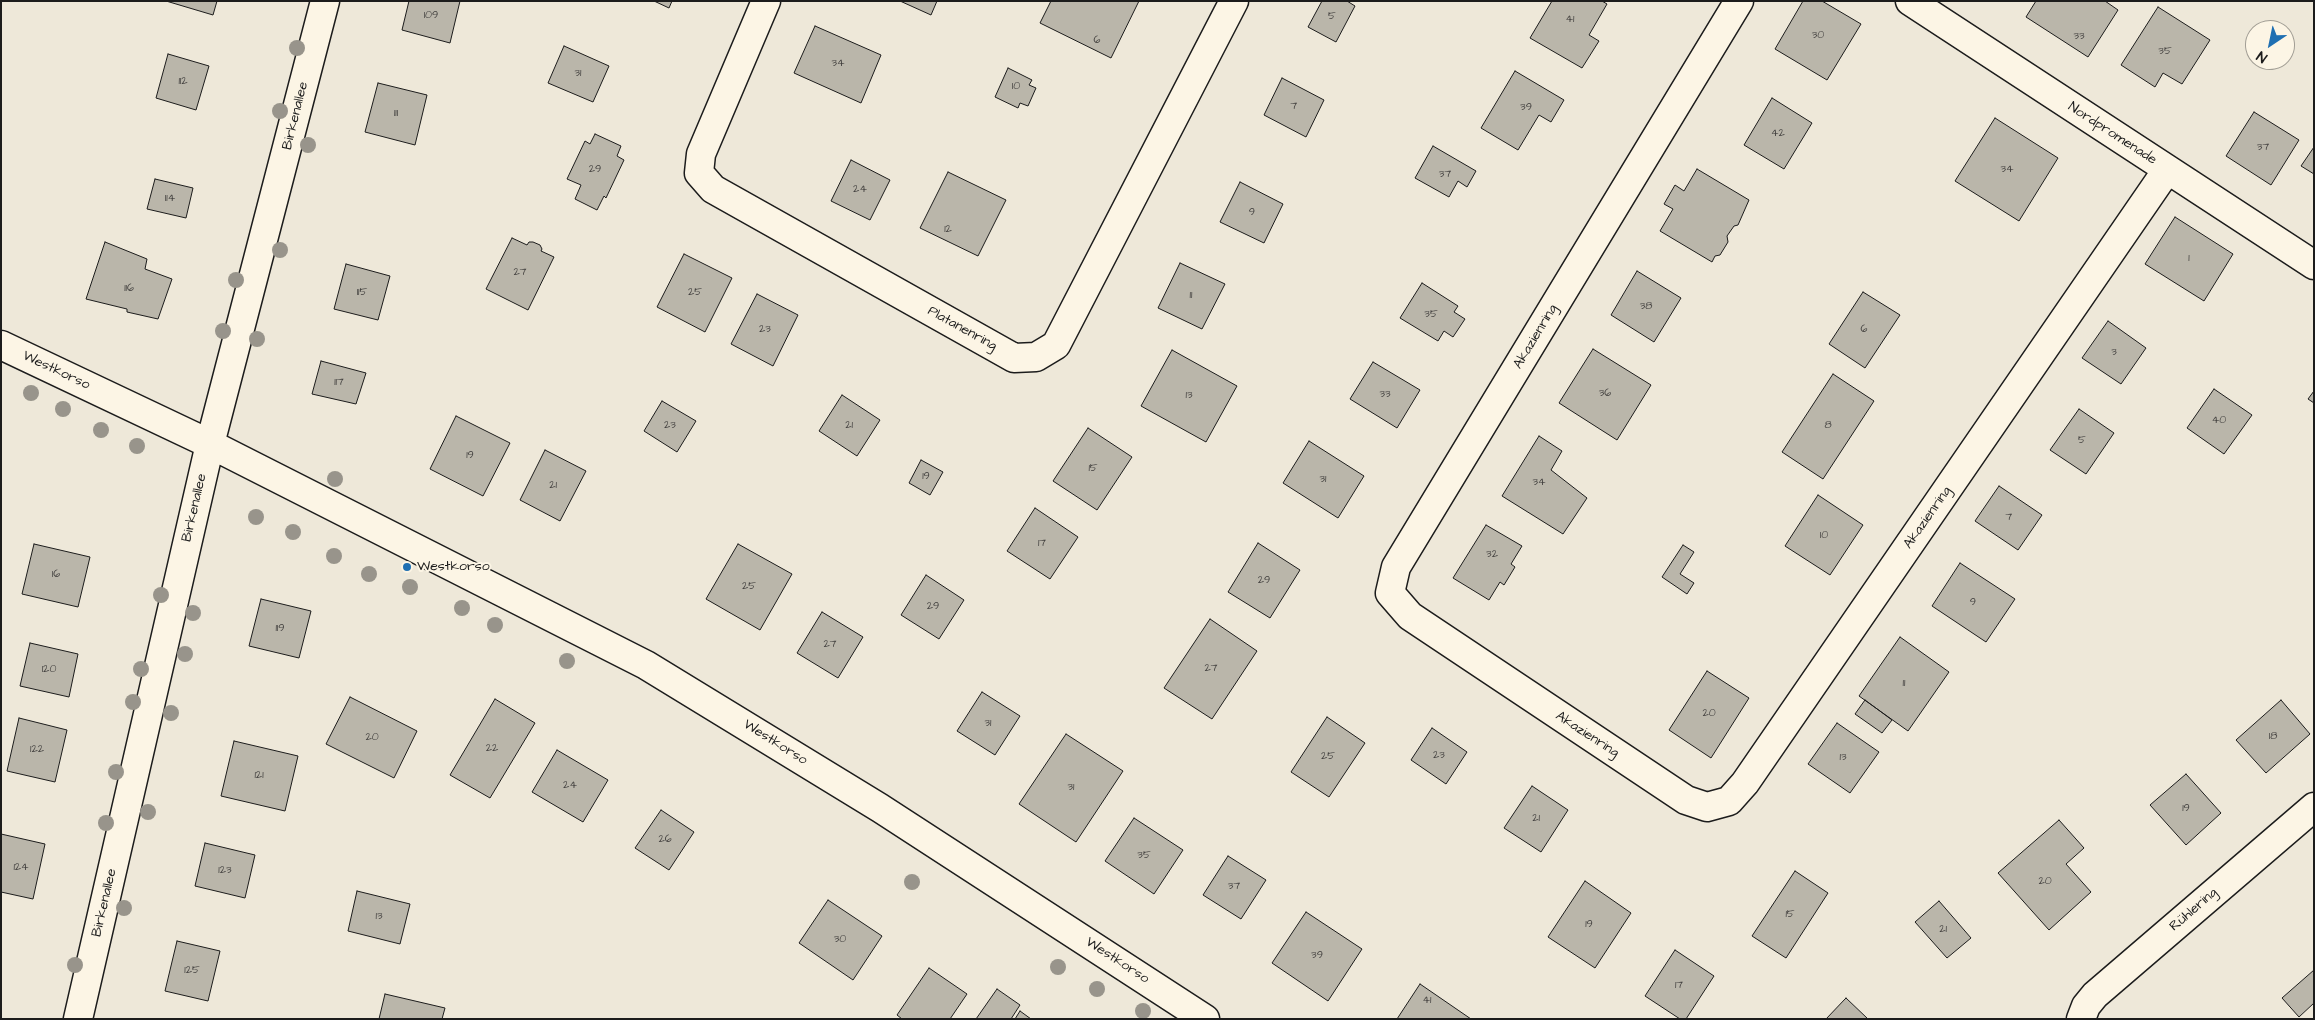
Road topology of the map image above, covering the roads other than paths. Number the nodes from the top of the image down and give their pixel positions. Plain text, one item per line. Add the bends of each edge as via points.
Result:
1 (325, 1) edge
2 (766, 1) edge
3 (1234, 1) edge
4 (1739, 1) edge
5 (1910, 1) edge
6 (2167, 170) junction
7 (2314, 265) edge
8 (1, 345) edge
9 (210, 444) junction
10 (2314, 807) edge
11 (78, 1019) edge
12 (1205, 1019) edge
13 (2081, 1019) edge

1 - 9 street, Birkenallee
2 - 3 street, Platanenring via 701,154 699,173 713,189 1014,358 1036,357 1056,345
4 - 6 street, Akazienring via 1396,567 1390,593 1410,616 1686,800 1708,807 1729,801 1745,783
5 - 6 street, Nordpromenade
6 - 7 street, Nordpromenade
8 - 9 street, Westkorso
9 - 11 street, Birkenallee
9 - 12 street, Westkorso via 646,665 888,813
10 - 13 street, Rühlering via 2095,995

